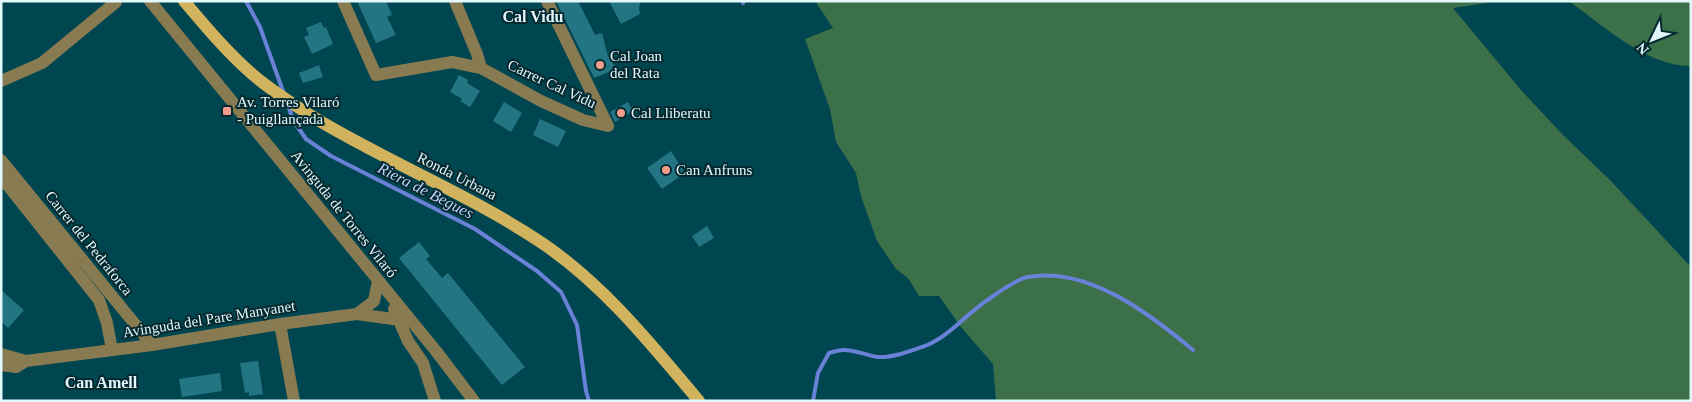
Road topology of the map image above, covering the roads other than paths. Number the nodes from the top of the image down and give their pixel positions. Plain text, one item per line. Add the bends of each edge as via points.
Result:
1 (150, 1) edge
2 (184, 1) edge
3 (343, 1) edge
4 (455, 1) edge
5 (547, 1) edge
6 (116, 2) dead end
7 (481, 68) junction
8 (1, 81) edge
9 (1, 160) edge
10 (1, 177) edge
11 (378, 281) junction
12 (357, 314) junction
13 (400, 320) junction
14 (280, 324) junction
15 (152, 345) junction
16 (112, 350) junction
17 (4, 362) edge
18 (294, 401) edge
19 (435, 401) edge
20 (474, 401) edge
21 (699, 401) edge

1 - 11 street, Avinguda de Torres Vilaró
2 - 21 main road, Ronda Urbana via 218,40 267,86 342,134 492,212 543,244 592,282 619,308
3 - 7 street, Carrer Cal Vidu via 376,75 452,62
4 - 7 street
5 - 7 street, Carrer Cal Vidu via 608,126 583,120
6 - 8 street via 42,63
9 - 15 street, Carrer del Pedraforca
10 - 16 street, Carrer del Pedraforca via 99,300
11 - 12 street via 374,301
11 - 13 street
11 - 20 street, Avinguda de Torres Vilaró
12 - 13 street, Avinguda del Pare Manyanet
12 - 14 street, Avinguda del Pare Manyanet
13 - 19 street via 408,341 423,363
14 - 15 street, Avinguda del Pare Manyanet
14 - 18 street
15 - 16 street, Avinguda del Pare Manyanet
16 - 17 street, Avinguda del Pare Manyanet

